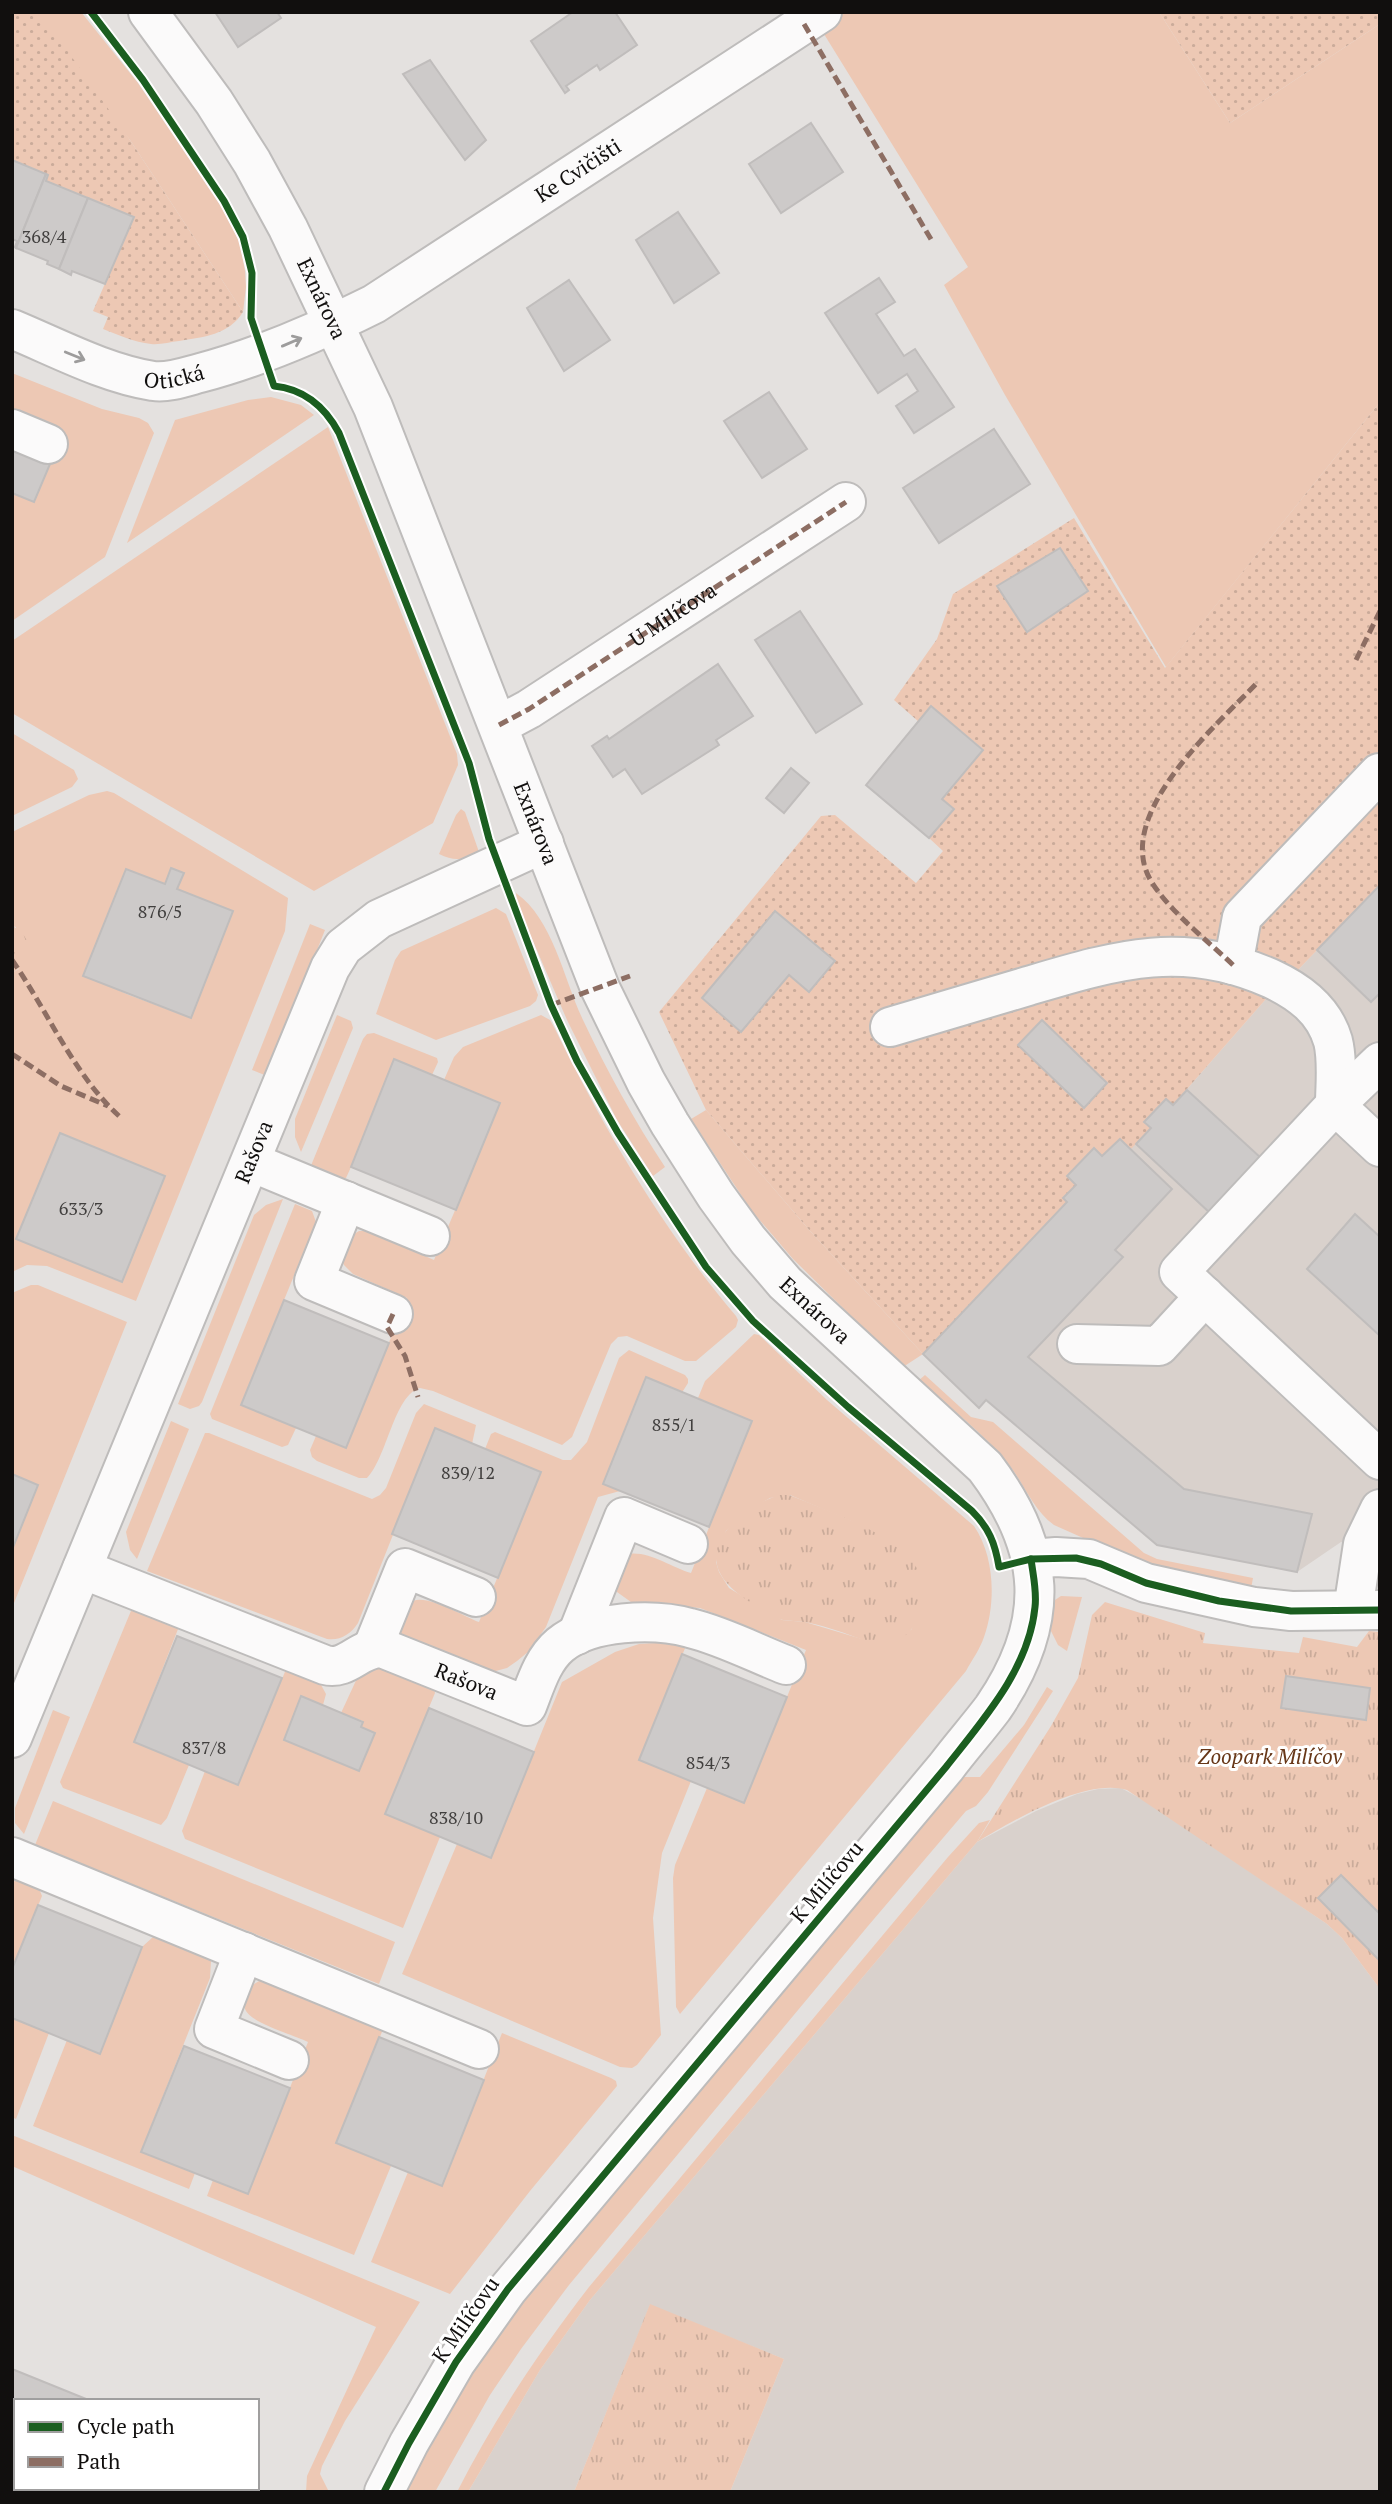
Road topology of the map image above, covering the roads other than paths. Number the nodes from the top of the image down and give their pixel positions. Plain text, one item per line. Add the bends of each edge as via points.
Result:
1 (148, 12) edge
2 (822, 12) edge
3 (333, 324) junction
4 (12, 329) edge
5 (12, 429) edge
6 (48, 443) dead end
7 (846, 502) dead end
8 (499, 725) junction
9 (1379, 773) edge
10 (544, 843) junction
11 (1233, 965) junction
12 (890, 1027) dead end
13 (1380, 1062) edge
14 (1335, 1105) junction
15 (1380, 1147) edge
16 (251, 1162) junction
17 (346, 1201) junction
18 (430, 1236) dead end
19 (1205, 1296) junction
20 (393, 1314) dead end
21 (1077, 1344) dead end
22 (1380, 1460) edge
23 (1380, 1509) edge
24 (688, 1544) dead end
25 (1031, 1559) junction
26 (82, 1569) junction
27 (476, 1597) dead end
28 (1366, 1610) edge
29 (577, 1635) junction
30 (373, 1647) junction
31 (786, 1665) dead end
32 (12, 1738) edge
33 (12, 1857) edge
34 (244, 1952) junction
35 (479, 2049) dead end
36 (289, 2060) dead end
37 (384, 2492) edge

1 - 3 street, Exnárova via 252,162
2 - 3 street, Ke Cvičišti via 385,297
4 -> 3 street, Otická via 109,369 156,381 224,367
3 - 8 street, Exnárova via 373,407
5 - 6 street
7 - 8 street, U Milíčova
8 - 10 street, Exnárova
9 - 11 street via 1242,917
10 - 16 street, Rašova via 396,909 343,947 330,968
10 - 25 street, Exnárova via 600,988 664,1114 716,1196 785,1283 985,1467 1014,1509
11 - 12 street via 1188,957 1135,958
11 - 14 street via 1287,986 1321,1016 1334,1043
13 - 14 street
14 - 15 street
14 - 19 street via 1179,1272
16 - 17 street
16 - 26 street, Rašova
17 - 18 street
17 - 20 street via 314,1281
19 - 21 street via 1159,1346
19 - 22 street
23 - 28 street via 1363,1544
24 - 29 street via 624,1517
25 - 28 street via 1088,1559 1146,1583 1254,1607
25 - 37 street, K Milíčovu via 1035,1591 1032,1625 1009,1682 992,1708 508,2290 456,2362
26 - 30 street via 325,1665 341,1666
26 - 32 street, Rašova
27 - 30 street via 404,1568
29 - 30 street, Rašova via 560,1645 540,1672 527,1706
29 - 31 street, Rašova via 612,1625 680,1626
33 - 34 street
34 - 35 street
34 - 36 street via 214,2029

